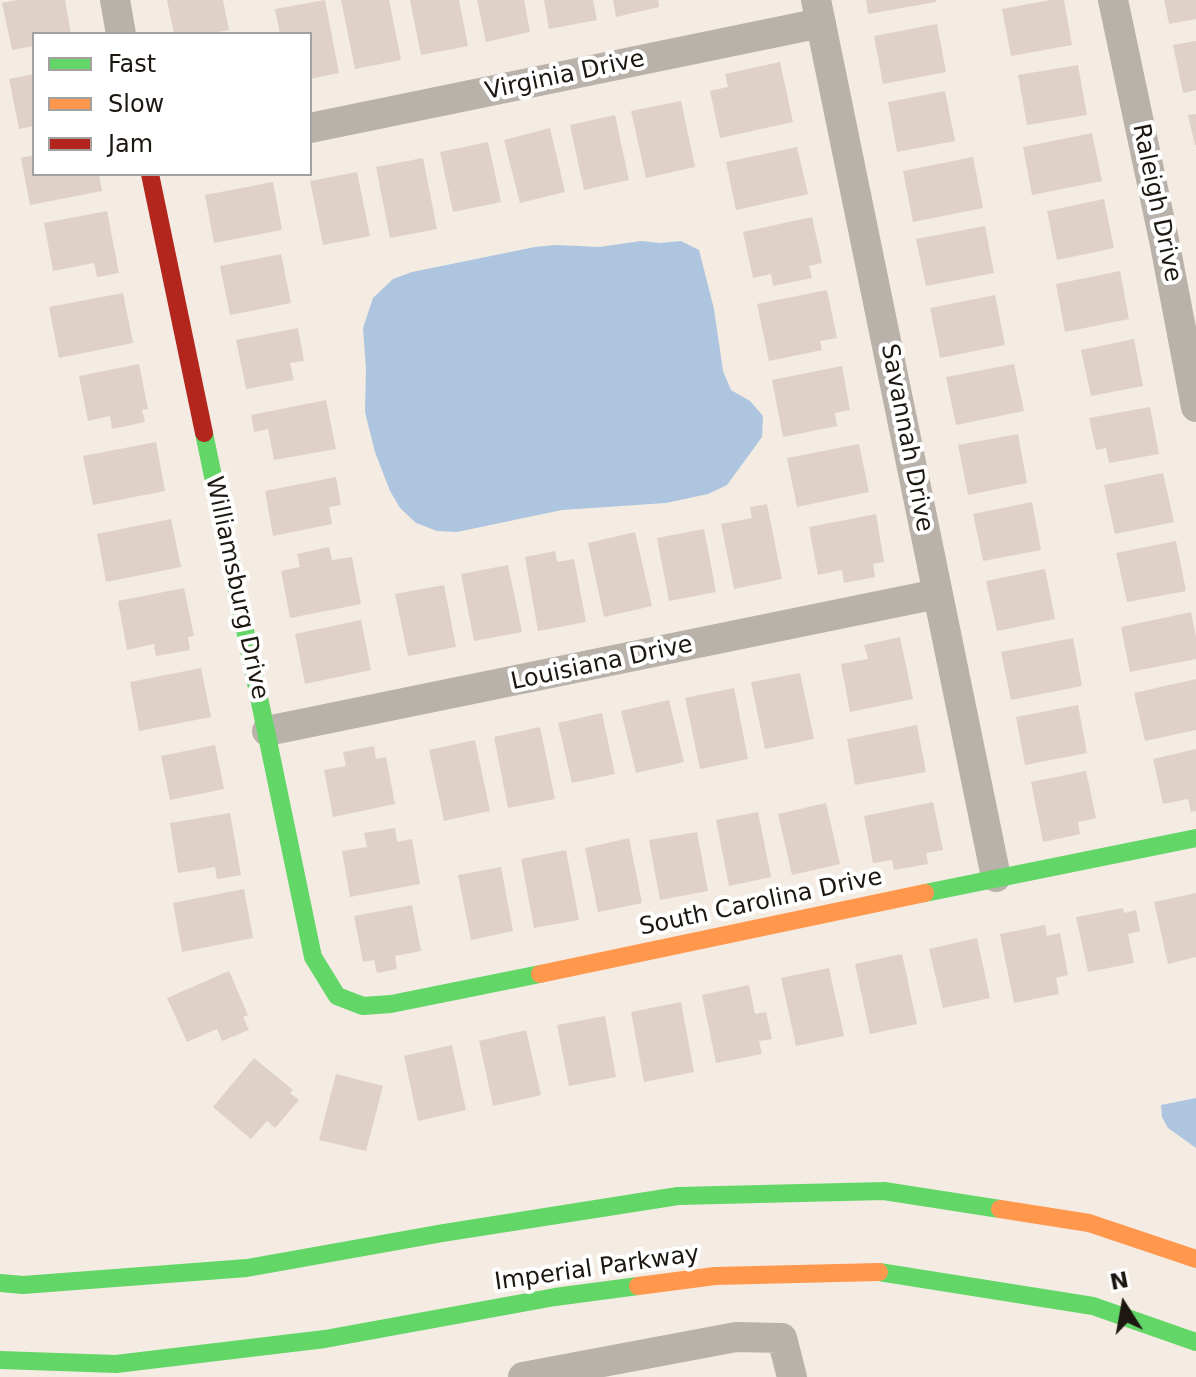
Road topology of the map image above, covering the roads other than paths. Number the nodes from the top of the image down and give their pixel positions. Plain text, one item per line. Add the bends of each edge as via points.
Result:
1 (115, 0) edge
2 (1113, 0) edge
3 (818, 12) edge
4 (121, 32) edge
5 (312, 128) edge
6 (150, 176) edge
7 (1196, 407) edge
8 (937, 594) junction
9 (267, 731) junction
10 (1196, 838) edge
11 (996, 877) junction
12 (337, 996) joint
13 (1196, 1259) edge
14 (0, 1283) edge
15 (1196, 1342) edge
16 (0, 1360) edge
17 (523, 1377) edge
18 (792, 1377) edge

1 - 4 street
2 - 7 street, Raleigh Drive
3 - 5 street, Virginia Drive
3 - 8 street, Savannah Drive
6 - 9 main road, Williamsburg Drive
8 - 9 street, Louisiana Drive
8 - 11 street, Savannah Drive
9 - 12 main road, Williamsburg Drive via 313,957
10 - 11 main road, South Carolina Drive
11 - 12 main road, South Carolina Drive via 391,1004 363,1006
13 - 14 main road via 1089,1223 884,1191 678,1196 247,1268
15 - 16 main road, Imperial Parkway via 1093,1306 876,1271 715,1276 555,1297 325,1339 116,1364
17 - 18 street via 736,1337 782,1338

